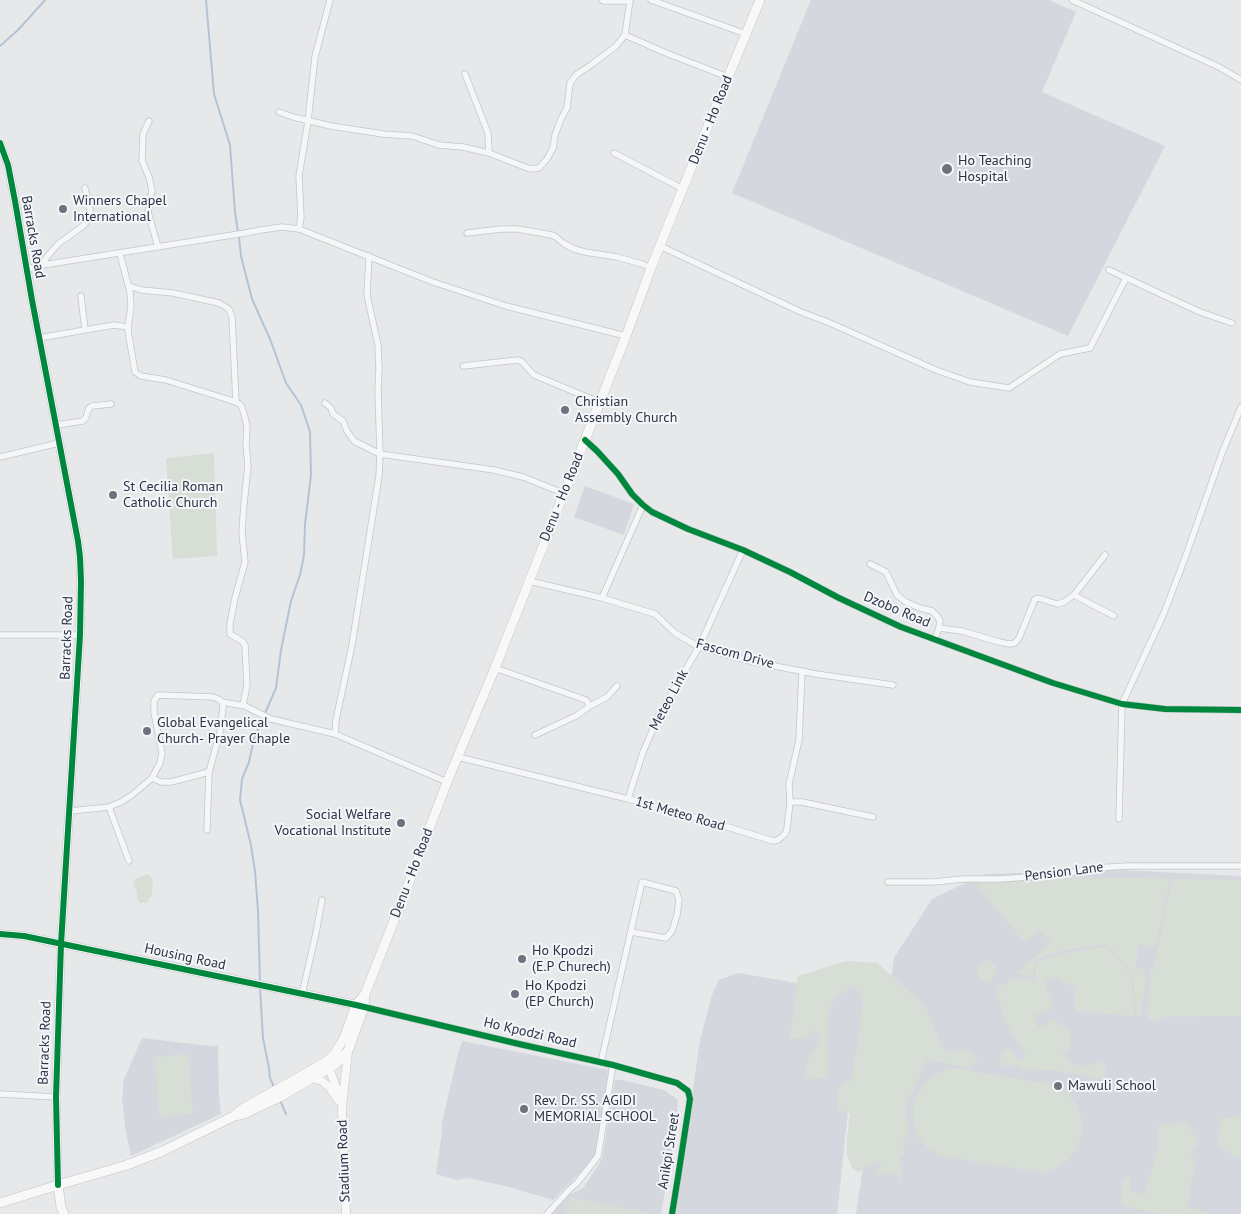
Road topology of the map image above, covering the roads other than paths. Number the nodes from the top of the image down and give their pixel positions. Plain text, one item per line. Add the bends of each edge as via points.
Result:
1 (330, 0) edge
2 (602, 0) edge
3 (651, 0) edge
4 (760, 0) edge
5 (1072, 0) edge
6 (630, 1) edge
7 (746, 34) junction
8 (625, 35) junction
9 (465, 74) dead end
10 (728, 77) junction
11 (1241, 80) edge
12 (279, 112) dead end
13 (308, 120) junction
14 (149, 121) dead end
15 (0, 143) edge
16 (614, 152) dead end
17 (489, 153) junction
18 (84, 188) dead end
19 (684, 189) junction
20 (299, 229) junction
21 (467, 233) dead end
22 (660, 246) junction
23 (158, 247) junction
24 (120, 254) junction
25 (369, 256) junction
26 (43, 265) junction
27 (651, 268) junction
28 (27, 269) junction
29 (1110, 270) dead end
30 (1126, 278) junction
31 (128, 286) junction
32 (81, 296) dead end
33 (1232, 323) dead end
34 (128, 327) junction
35 (85, 330) junction
36 (626, 336) junction
37 (39, 338) junction
38 (463, 366) dead end
39 (236, 402) junction
40 (599, 402) junction
41 (325, 403) dead end
42 (111, 404) dead end
43 (1241, 407) edge
44 (56, 425) junction
45 (585, 440) junction
46 (59, 443) junction
47 (380, 454) junction
48 (0, 457) edge
49 (563, 493) junction
50 (643, 505) junction
51 (742, 550) junction
52 (1105, 555) dead end
53 (870, 564) dead end
54 (529, 581) junction
55 (1074, 595) junction
56 (602, 598) junction
57 (1114, 616) dead end
58 (939, 628) junction
59 (0, 635) edge
60 (80, 635) junction
61 (935, 639) junction
62 (699, 647) junction
63 (495, 668) junction
64 (802, 671) junction
65 (893, 685) dead end
66 (617, 686) dead end
67 (220, 701) junction
68 (1122, 704) junction
69 (243, 706) junction
70 (590, 706) junction
71 (1241, 710) edge
72 (335, 734) junction
73 (535, 736) dead end
74 (458, 757) junction
75 (209, 772) junction
76 (152, 778) junction
77 (447, 782) junction
78 (628, 799) junction
79 (790, 802) junction
80 (109, 807) junction
81 (70, 811) junction
82 (873, 817) dead end
83 (1119, 819) dead end
84 (207, 830) dead end
85 (129, 861) dead end
86 (1241, 866) edge
87 (888, 882) dead end
88 (322, 900) dead end
89 (631, 932) junction
90 (0, 934) edge
91 (61, 944) junction
92 (302, 994) junction
93 (360, 1006) junction
94 (348, 1051) junction
95 (601, 1062) junction
96 (328, 1065) junction
97 (613, 1065) junction
98 (312, 1078) junction
99 (688, 1091) joint
100 (0, 1094) edge
101 (277, 1094) junction
102 (56, 1098) junction
103 (342, 1108) junction
104 (58, 1184) junction
105 (0, 1203) edge
106 (64, 1214) edge
107 (346, 1214) edge
108 (547, 1214) edge
109 (672, 1214) edge

1 - 13 street via 314,57
2 - 6 street
3 - 7 street
4 - 7 main road, Denu - Ho Road
5 - 11 street
6 - 8 street
7 - 10 main road, Denu - Ho Road
8 - 10 street
8 - 17 street via 570,83 567,108 553,148 539,168 530,169
9 - 17 street via 488,133
10 - 19 main road, Denu - Ho Road
12 - 13 street
13 - 17 street via 375,133 412,136 439,145
13 - 20 street via 299,176
14 - 23 street via 142,134 142,161 152,190 148,212
15 - 28 street, Barracks Road via 8,165
16 - 19 street
18 - 26 street via 90,218 58,244
19 - 22 main road, Denu - Ho Road
20 - 23 street via 282,227
20 - 25 street
21 - 27 street via 518,229 552,235 574,249 616,256
22 - 27 main road, Denu - Ho Road
22 - 30 street via 936,370 970,382 1009,388 1060,354 1090,348
23 - 24 street
24 - 26 street
24 - 31 street
25 - 36 street via 506,306
25 - 47 street via 367,295 378,345
26 - 28 street
27 - 36 main road, Denu - Ho Road
28 - 37 street, Barracks Road
29 - 30 street
30 - 33 street
31 - 34 street via 131,306
31 - 39 street via 219,303 229,309
32 - 35 street
34 - 35 street via 114,325
34 - 39 street via 137,374
35 - 37 street
36 - 40 main road, Denu - Ho Road
37 - 44 street, Barracks Road
38 - 40 street via 518,360 534,375
39 - 69 street via 241,405 247,426 248,465 242,532 244,562 230,634 245,645 247,685
40 - 45 main road, Denu - Ho Road
41 - 47 street via 343,421 354,441
42 - 44 street via 92,406 83,421
43 - 68 street via 1164,613
44 - 46 street, Barracks Road
45 - 49 main road, Denu - Ho Road
45 - 50 street, Dzobo Road
46 - 48 street
46 - 60 street, Barracks Road via 80,557
47 - 49 street via 494,470 524,477
47 - 72 street via 380,476
49 - 54 main road, Denu - Ho Road
50 - 51 street, Dzobo Road via 688,529
50 - 56 street
51 - 61 street, Dzobo Road via 900,627
51 - 62 street, Meteo Link
52 - 55 street
53 - 58 street via 886,572 896,595 938,616
54 - 56 street, Fascom Drive
54 - 63 main road, Denu - Ho Road
55 - 57 street
55 - 58 street via 1056,604 1035,599 1015,643
56 - 62 street, Fascom Drive via 655,614 674,633
58 - 61 street
59 - 60 street
60 - 81 street, Barracks Road
61 - 68 street, Dzobo Road via 1053,683
62 - 64 street, Fascom Drive
62 - 78 street, Meteo Link via 659,715
63 - 70 street via 586,700
63 - 74 main road, Denu - Ho Road
64 - 65 street, Fascom Drive
64 - 79 street via 800,731 789,784
66 - 70 street via 607,697
67 - 69 street
67 - 75 street via 223,712 220,732
67 - 76 street via 213,697 158,695 154,701 154,712 162,754
68 - 71 street, Dzobo Road via 1165,709
68 - 83 street
69 - 72 street via 268,717
70 - 73 street
72 - 77 street
74 - 77 main road, Denu - Ho Road
74 - 78 street, 1st Meteo Road
75 - 76 street via 171,782
75 - 84 street
76 - 80 street via 132,795
77 - 93 main road, Denu - Ho Road
78 - 79 street, 1st Meteo Road via 773,841 786,834
79 - 82 street
80 - 81 street
80 - 85 street
81 - 91 street, Barracks Road
86 - 87 street, Pension Lane via 1127,866 999,879
88 - 92 street
89 - 89 street via 642,882 676,891 679,900 677,916 666,938
89 - 95 street
90 - 91 street, Housing Road
91 - 92 street, Housing Road
91 - 102 street, Barracks Road
92 - 93 street, Housing Road
93 - 94 main road, Denu - Ho Road
93 - 95 street, Ho Kpodzi Road
93 - 96 main road, Denu - Ho Road
94 - 96 main road, Denu - Ho Road via 336,1064
94 - 103 street, Stadium Road
95 - 97 street, Ho Kpodzi Road
96 - 98 main road, Denu - Ho Road
96 - 101 main road, Denu - Ho Road
96 - 103 street, Stadium Road
97 - 99 street, Ho Kpodzi Road via 677,1082
97 - 108 street via 598,1156
98 - 101 main road, Denu - Ho Road
98 - 103 street, Stadium Road via 330,1088
99 - 109 street, Anikpi Street via 690,1099
100 - 102 street
101 - 104 main road, Denu - Ho Road via 163,1151 127,1165
102 - 104 street, Barracks Road
103 - 107 street, Stadium Road
104 - 105 main road, Denu - Ho Road
104 - 106 main road

